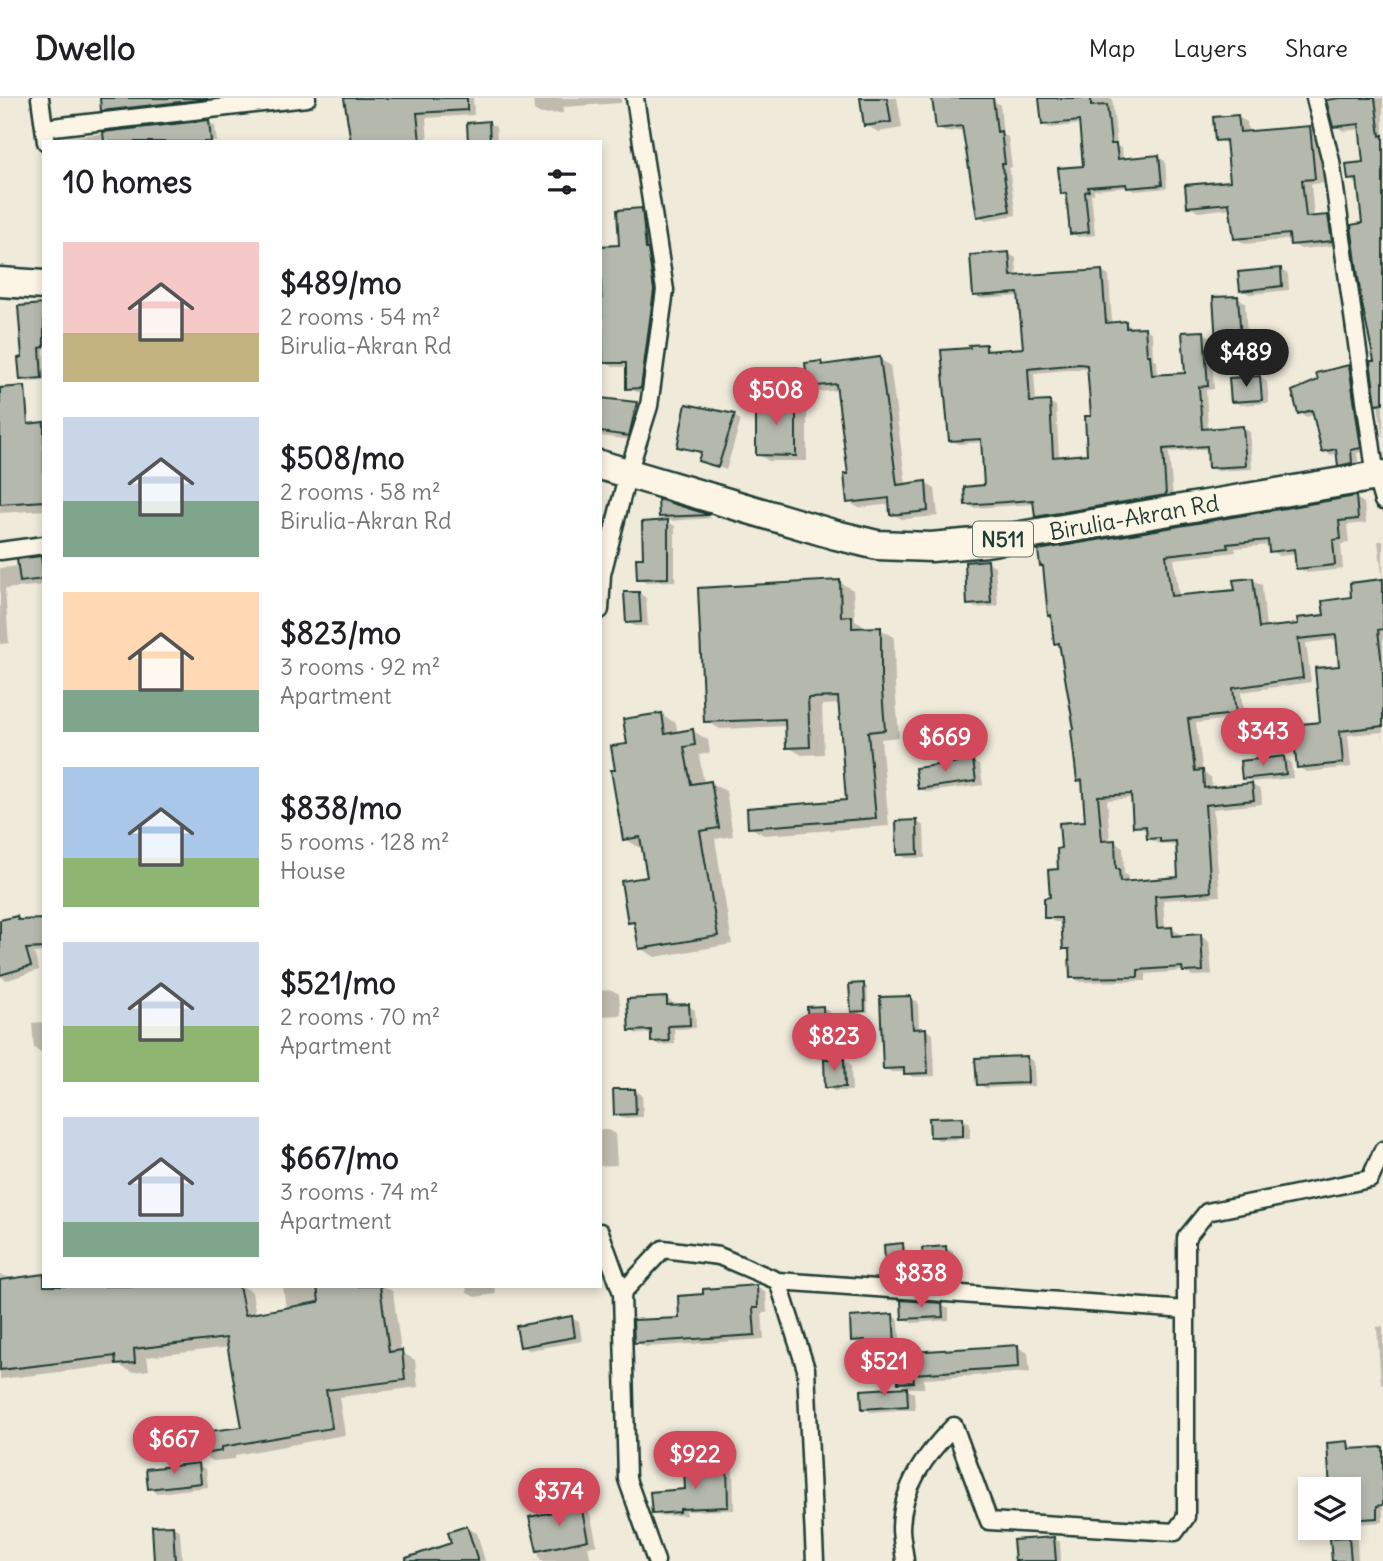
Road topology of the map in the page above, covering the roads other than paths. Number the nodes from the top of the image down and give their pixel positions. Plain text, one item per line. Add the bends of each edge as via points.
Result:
1 (40, 98) edge
2 (307, 98) edge
3 (635, 98) edge
4 (1315, 98) edge
5 (45, 135) edge
6 (0, 282) edge
7 (42, 285) edge
8 (602, 466) edge
9 (628, 473) junction
10 (1381, 484) edge
11 (42, 545) edge
12 (0, 551) edge
13 (602, 574) edge
14 (1383, 1150) edge
15 (602, 1238) edge
16 (778, 1281) junction
17 (622, 1293) junction
18 (1186, 1310) junction
19 (656, 1561) edge
20 (815, 1561) edge
21 (905, 1561) edge

1 - 5 street
2 - 5 street
3 - 9 street via 665,290 649,405
4 - 10 street via 1331,161
6 - 7 highway
8 - 9 highway, Birulia-Akran Rd / N511
9 - 10 highway, Birulia-Akran Rd / N511 via 836,535 877,545 931,547
9 - 13 street
11 - 12 street
14 - 18 street via 1370,1179 1207,1212 1186,1238
15 - 17 street
16 - 17 street via 719,1256 663,1249
16 - 18 street
16 - 20 street via 806,1369
17 - 19 street via 626,1479
18 - 21 street via 1186,1517 1175,1532 989,1521 954,1426 930,1451 906,1495 901,1528

